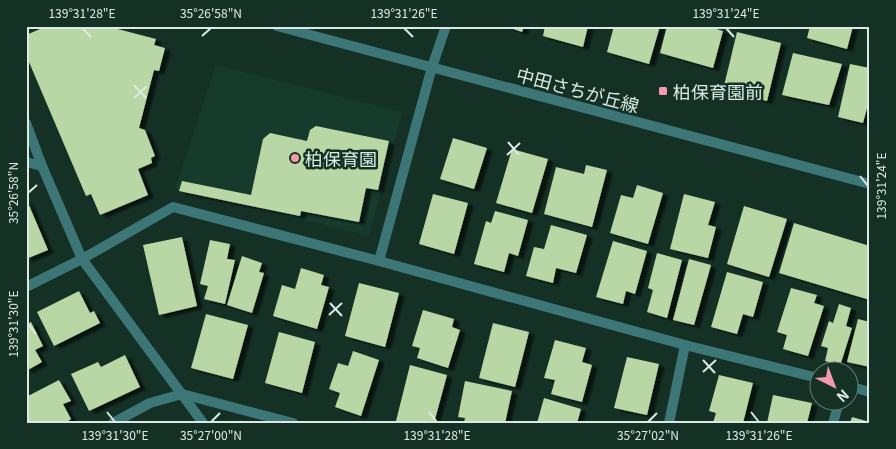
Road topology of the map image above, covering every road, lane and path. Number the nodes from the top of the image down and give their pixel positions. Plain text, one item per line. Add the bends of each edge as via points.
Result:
1 (277, 26) edge
2 (446, 26) edge
3 (432, 67) junction
4 (26, 123) edge
5 (26, 162) edge
6 (42, 166) junction
7 (870, 184) edge
8 (82, 259) junction
9 (379, 260) junction
10 (26, 288) edge
11 (685, 345) junction
12 (808, 376) edge
13 (182, 394) junction
14 (113, 423) edge
15 (203, 423) edge
16 (293, 423) edge
17 (669, 423) edge

1 - 3 street, 中田さちが丘線
2 - 3 street
3 - 7 street, 中田さちが丘線
3 - 9 street
4 - 6 street
5 - 6 street
6 - 8 street
8 - 9 street via 173,208
8 - 10 street
8 - 13 street
9 - 11 street
11 - 12 street
11 - 17 street
13 - 14 street via 150,403
13 - 15 street
13 - 16 street

